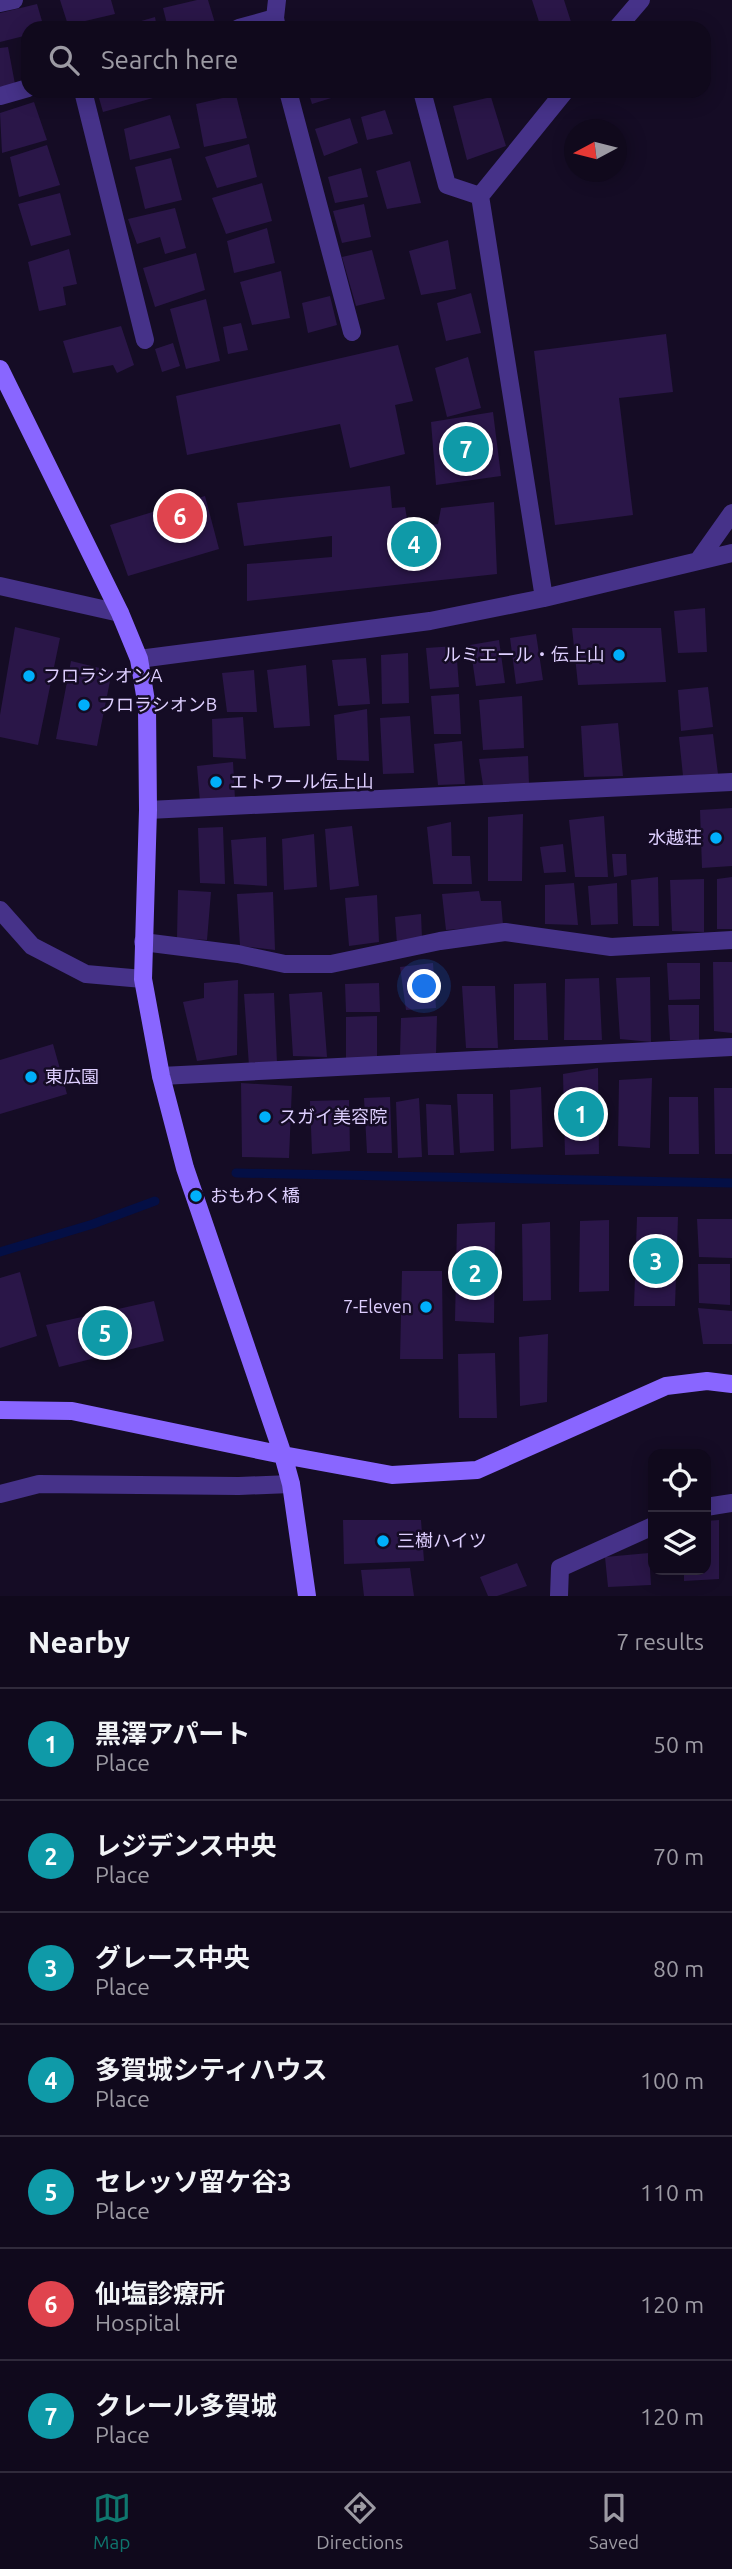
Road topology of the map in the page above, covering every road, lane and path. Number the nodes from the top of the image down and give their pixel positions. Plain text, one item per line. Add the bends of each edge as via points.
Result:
1 (14, 0) edge
2 (641, 0) edge
3 (0, 3) edge
4 (276, 15) edge
5 (259, 21) edge
6 (623, 21) edge
7 (21, 90) edge
8 (0, 96) edge
9 (85, 98) edge
10 (290, 98) edge
11 (424, 98) edge
12 (559, 98) edge
13 (480, 196) junction
14 (352, 331) dead end
15 (145, 340) dead end
16 (0, 369) edge
17 (732, 513) edge
18 (732, 552) edge
19 (698, 561) junction
20 (0, 586) edge
21 (544, 598) junction
22 (120, 613) junction
23 (139, 659) junction
24 (732, 782) edge
25 (148, 810) junction
26 (0, 910) edge
27 (732, 940) edge
28 (143, 942) junction
29 (143, 979) junction
30 (732, 1047) edge
31 (161, 1076) junction
32 (732, 1384) edge
33 (0, 1410) edge
34 (284, 1455) junction
35 (291, 1484) junction
36 (0, 1494) edge
37 (732, 1503) edge
38 (711, 1506) edge
39 (648, 1528) edge
40 (307, 1596) edge
41 (559, 1596) edge

1 - 3 street
2 - 6 street
4 - 5 street
7 - 8 street
9 - 15 street
10 - 14 street
11 - 13 street via 447,185
12 - 13 street
13 - 21 street
16 - 22 street
17 - 19 street
18 - 19 street
19 - 21 street
20 - 22 street
21 - 23 street via 430,621
22 - 23 street
23 - 25 street via 147,707
24 - 25 street
25 - 28 street
26 - 29 street via 32,946 86,974
27 - 28 street via 611,947 505,932 331,964 285,964
28 - 29 street
29 - 31 street
30 - 31 street
31 - 34 street via 185,1168
32 - 34 street via 707,1381 666,1386 477,1470 392,1475
33 - 34 street via 72,1411
34 - 35 street
35 - 36 street via 38,1484
35 - 40 street
37 - 38 street
39 - 41 street via 560,1568

